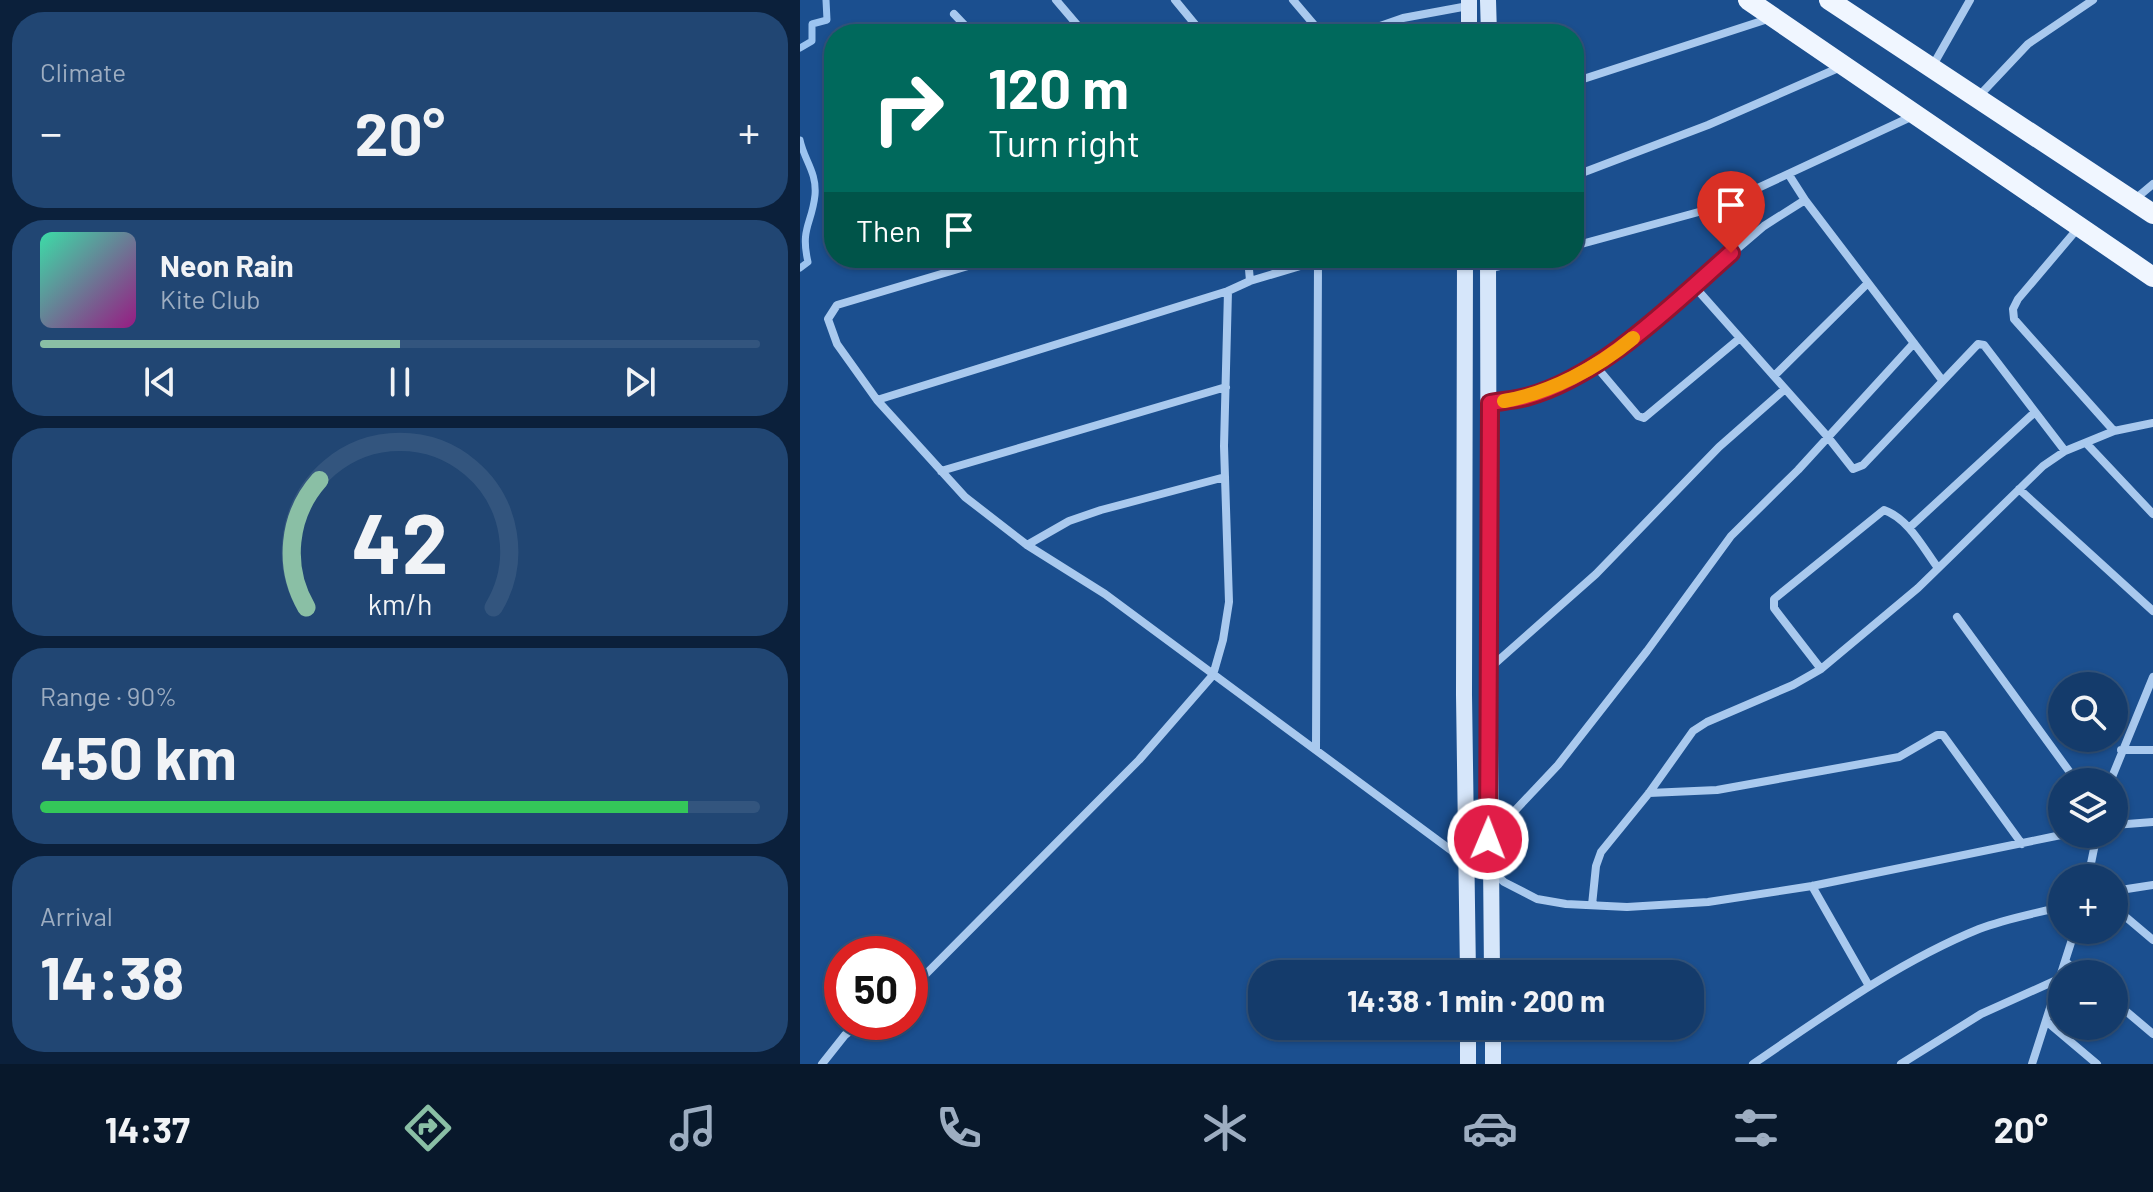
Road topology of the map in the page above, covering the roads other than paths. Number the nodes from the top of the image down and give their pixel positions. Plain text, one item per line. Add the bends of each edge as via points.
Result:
1 (1056, 0) edge
2 (1175, 0) edge
3 (1293, 0) edge
4 (1488, 0) edge
5 (1748, 0) edge
6 (1829, 0) edge
7 (1970, 0) edge
8 (2093, 0) edge
9 (1469, 3) edge
10 (954, 14) dead end
11 (1773, 17) junction
12 (964, 24) edge
13 (1076, 24) edge
14 (1195, 24) edge
15 (1313, 24) edge
16 (1386, 24) edge
17 (1469, 24) edge
18 (1489, 24) edge
19 (1844, 65) junction
20 (1932, 68) junction
21 (1584, 79) edge
22 (1978, 98) junction
23 (1916, 115) junction
24 (1584, 172) edge
25 (1789, 175) junction
26 (2153, 184) edge
27 (1805, 200) junction
28 (2133, 201) junction
29 (2153, 214) edge
30 (2079, 226) junction
31 (1584, 243) edge
32 (961, 268) edge
33 (1249, 268) edge
34 (1293, 268) edge
35 (1322, 268) edge
36 (1465, 268) edge
37 (1488, 268) edge
38 (2153, 277) edge
39 (1250, 281) junction
40 (1868, 283) junction
41 (1694, 286) junction
42 (1228, 291) junction
43 (1740, 338) junction
44 (1914, 343) junction
45 (1594, 364) junction
46 (1774, 376) junction
47 (1942, 380) junction
48 (1226, 387) junction
49 (1785, 389) junction
50 (877, 400) junction
51 (1490, 403) junction
52 (2035, 412) junction
53 (2153, 423) edge
54 (2114, 431) junction
55 (1827, 436) junction
56 (2086, 443) junction
57 (2065, 451) junction
58 (941, 471) junction
59 (1225, 477) junction
60 (2019, 489) junction
61 (2153, 514) edge
62 (1909, 528) junction
63 (1027, 545) junction
64 (1938, 568) junction
65 (2153, 611) edge
66 (1957, 617) dead end
67 (1491, 668) junction
68 (1821, 669) junction
69 (1213, 675) junction
70 (2153, 677) edge
71 (2128, 734) edge
72 (1316, 750) junction
73 (2128, 750) edge
74 (2153, 750) edge
75 (2067, 768) edge
76 (1649, 793) junction
77 (2153, 822) edge
78 (2128, 824) edge
79 (2048, 838) edge
80 (1488, 839) junction
81 (2022, 844) junction
82 (1468, 862) junction
83 (1490, 869) junction
84 (2153, 885) edge
85 (1812, 886) junction
86 (2128, 889) edge
87 (1592, 905) junction
88 (2048, 911) edge
89 (2128, 919) edge
90 (2153, 940) edge
91 (1468, 960) edge
92 (1492, 960) edge
93 (928, 972) edge
94 (2048, 984) edge
95 (1869, 986) junction
96 (2128, 1013) edge
97 (2048, 1015) edge
98 (2046, 1021) junction
99 (2153, 1034) edge
100 (841, 1040) edge
101 (1468, 1040) edge
102 (1493, 1040) edge
103 (822, 1064) edge
104 (1468, 1064) edge
105 (1493, 1064) edge
106 (1753, 1064) edge
107 (1901, 1064) edge
108 (2032, 1064) edge
109 (2097, 1064) edge

1 - 13 street
2 - 14 street
3 - 15 street
4 - 18 main road
5 - 11 main road
6 - 20 main road
7 - 20 street
8 - 22 street via 2028,44
9 - 16 street
9 - 17 main road
10 - 12 street
11 - 19 main road
11 - 21 street
19 - 23 main road
19 - 24 street
20 - 22 main road
22 - 28 main road
23 - 25 street
23 - 30 main road
25 - 27 street
25 - 31 street via 1717,207
26 - 28 street
27 - 40 street
27 - 41 street via 1764,226
28 - 29 main road
30 - 38 main road
30 - 54 street via 2018,299 2014,319
32 - 50 street via 837,305 828,319 837,344
33 - 39 street
34 - 39 street
35 - 72 street
36 - 82 main road
37 - 51 main road
39 - 42 street
40 - 44 street
40 - 46 street
41 - 43 street
41 - 45 street
42 - 48 street
42 - 50 street
43 - 45 street via 1640,419
43 - 46 street
44 - 47 street
44 - 55 street
45 - 51 street via 1527,397
46 - 49 street
47 - 52 street via 1972,347 1984,345
47 - 55 street via 1858,469
48 - 58 street
48 - 59 street
49 - 55 street
49 - 67 street via 1719,447 1596,574
50 - 58 street
51 - 67 main road
52 - 57 street
52 - 62 street
53 - 54 street
54 - 56 street
55 - 80 street via 1731,536 1558,765
56 - 57 street
56 - 61 street
57 - 60 street
58 - 63 street via 965,497
59 - 63 street via 1101,510
59 - 69 street via 1229,602
60 - 64 street
60 - 65 street
62 - 64 street
62 - 68 street via 1884,510 1774,599 1774,608
63 - 69 street via 1105,594
64 - 68 street
66 - 75 street
67 - 80 main road
68 - 76 street via 1693,731
69 - 72 street
69 - 93 street via 1139,760
70 - 71 street
72 - 82 street
73 - 74 street
76 - 81 street via 1717,790 1899,757 1943,735
76 - 87 street via 1601,852
77 - 78 street
79 - 81 street
80 - 83 main road
81 - 85 street
82 - 91 main road
83 - 87 street via 1537,899
83 - 92 main road
84 - 86 street
85 - 87 street via 1708,902
85 - 95 street
88 - 95 street via 1980,929
89 - 90 street
94 - 107 street via 1981,1014
95 - 106 street
96 - 99 street
97 - 98 street
98 - 108 street
98 - 109 street
100 - 103 street
101 - 104 main road
102 - 105 main road

